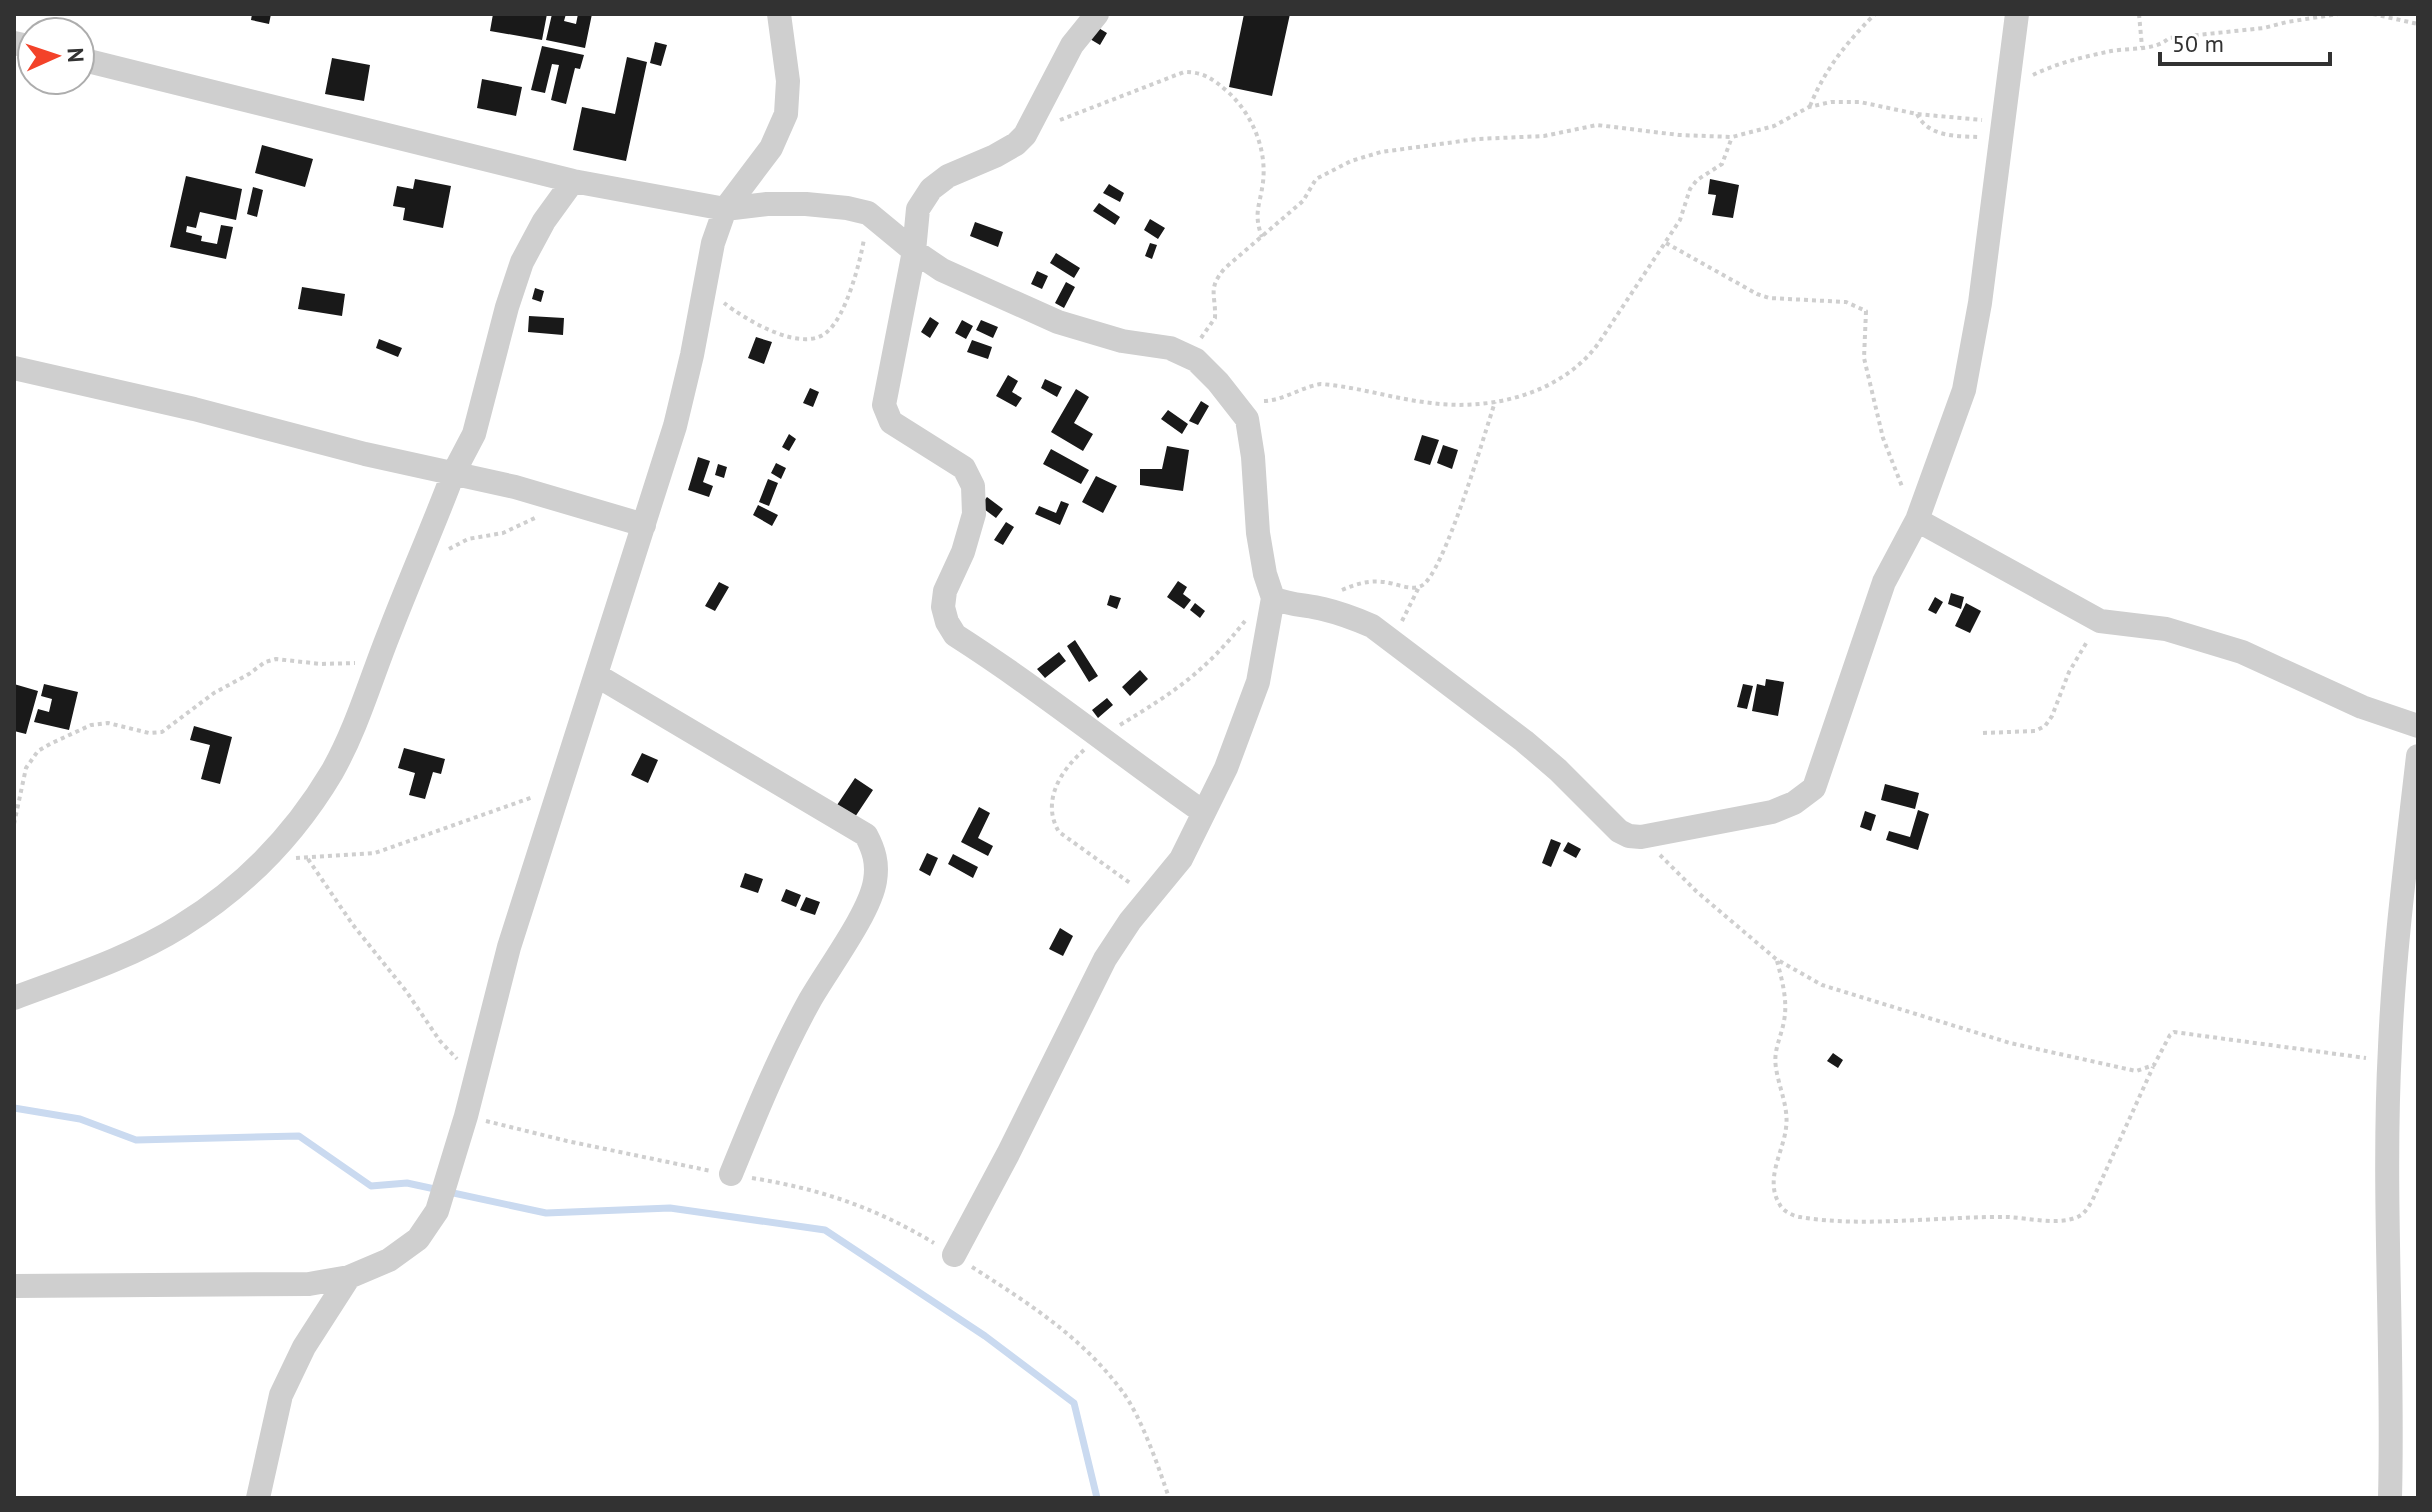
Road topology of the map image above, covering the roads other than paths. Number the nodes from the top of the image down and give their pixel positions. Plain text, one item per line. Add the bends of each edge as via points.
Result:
1 (779, 14) edge
2 (1097, 14) edge
3 (2017, 14) edge
4 (96, 63) edge
5 (573, 181) junction
6 (725, 209) junction
7 (914, 251) junction
8 (14, 368) edge
9 (453, 474) junction
10 (1917, 520) junction
11 (644, 525) junction
12 (1272, 593) junction
13 (596, 675) junction
14 (2418, 726) edge
15 (2418, 756) edge
16 (1203, 812) junction
17 (14, 998) edge
18 (731, 1174) road end
19 (954, 1255) road end
20 (349, 1277) junction
21 (14, 1286) edge
22 (258, 1498) edge
23 (2390, 1498) edge

1 - 6 street via 788,81 786,114 771,148
2 - 7 street via 1072,45 1025,135 931,189 918,209
3 - 10 street via 1964,390
4 - 5 street
5 - 6 street
5 - 9 street via 522,262 474,434
6 - 7 street via 767,204 847,208 868,213
6 - 11 street via 713,243 678,412
7 - 12 street via 942,270 1058,322 1122,341 1170,348 1196,360 1247,419 1258,533
7 - 16 street via 884,405 891,422 964,468 973,486 974,514 945,591 947,622 955,635
8 - 9 street
9 - 11 street
9 - 17 street via 333,770 269,857 180,927
10 - 12 street via 1884,582 1814,788 1772,812 1641,837 1619,831 1524,741 1372,626 1290,605
10 - 14 street via 2100,621 2166,629 2242,652 2362,707
11 - 13 street
12 - 16 street via 1258,682 1245,724
13 - 18 street via 866,835 876,853 875,883 860,918 772,1073
13 - 20 street via 509,947 437,1211 418,1239 389,1260
15 - 23 street via 2390,1047
16 - 19 street via 1181,859 1105,959
20 - 21 street via 309,1284
20 - 22 street via 304,1347 281,1395

